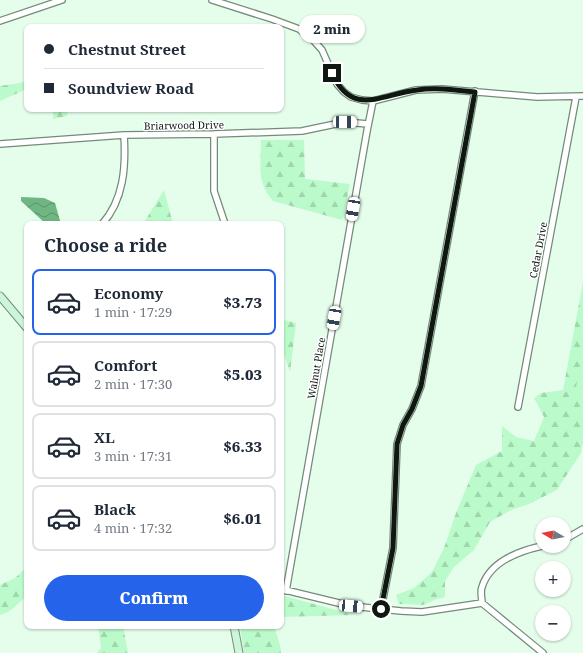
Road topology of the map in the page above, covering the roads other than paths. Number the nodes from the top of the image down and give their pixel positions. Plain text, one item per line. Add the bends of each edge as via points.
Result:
1 (62, 0) edge
2 (212, 0) edge
3 (0, 21) edge
4 (475, 92) junction
5 (576, 96) junction
6 (583, 96) edge
7 (373, 101) junction
8 (368, 124) junction
9 (214, 134) junction
10 (124, 135) junction
11 (0, 144) edge
12 (104, 221) edge
13 (224, 221) edge
14 (0, 296) edge
15 (24, 324) edge
16 (518, 407) dead end
17 (583, 529) edge
18 (571, 536) edge
19 (535, 548) edge
20 (284, 590) edge
21 (482, 603) junction
22 (381, 609) junction
23 (235, 629) edge
24 (239, 653) edge
25 (543, 653) edge

1 - 3 street
2 - 7 street via 299,29 322,50 337,84 344,92 351,97
4 - 5 street via 537,97
4 - 7 street via 416,90
4 - 22 street via 421,386 397,444 393,548
5 - 6 street
5 - 16 street, Cedar Drive
7 - 8 street, Walnut Place
8 - 9 street, Briarwood Drive via 345,122 302,131
8 - 20 street, Walnut Place
9 - 10 street, Briarwood Drive
9 - 13 street via 214,191
10 - 11 street, Briarwood Drive
10 - 12 street via 124,177 117,200
14 - 15 main road
17 - 18 street
19 - 21 street via 516,554 495,566 481,588
20 - 22 street via 351,606
21 - 22 street via 422,612
21 - 25 street
23 - 24 main road

